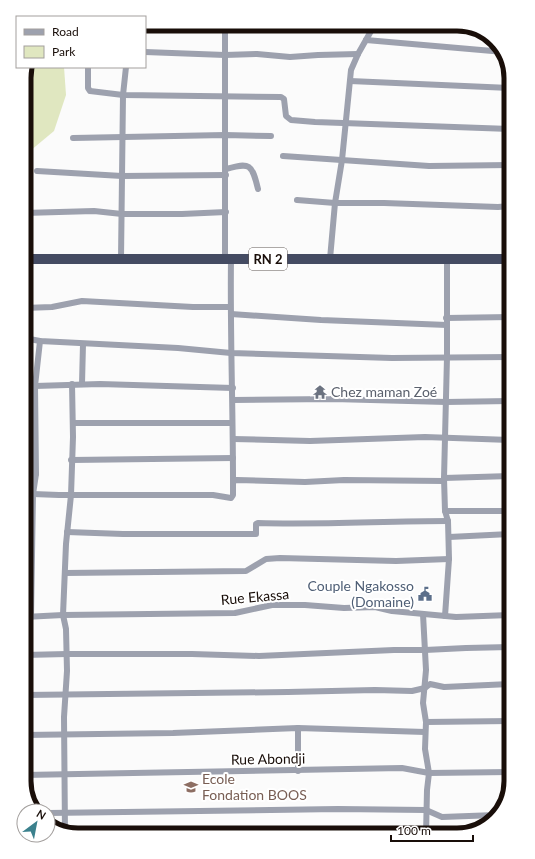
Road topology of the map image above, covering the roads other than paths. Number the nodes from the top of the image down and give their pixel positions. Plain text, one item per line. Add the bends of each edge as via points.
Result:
1 (225, 31) edge
2 (371, 31) edge
3 (366, 40) junction
4 (495, 51) edge
5 (146, 52) edge
6 (358, 54) junction
7 (225, 55) junction
8 (88, 68) edge
9 (126, 68) edge
10 (350, 81) junction
11 (504, 88) edge
12 (123, 95) junction
13 (225, 96) junction
14 (347, 123) junction
15 (504, 129) edge
16 (225, 135) junction
17 (271, 136) dead end
18 (122, 137) junction
19 (73, 138) dead end
20 (283, 156) dead end
21 (342, 160) junction
22 (504, 165) edge
23 (37, 171) dead end
24 (226, 172) junction
25 (122, 176) junction
26 (258, 189) dead end
27 (297, 200) dead end
28 (335, 203) junction
29 (504, 207) edge
30 (226, 212) junction
31 (31, 213) edge
32 (122, 214) junction
33 (31, 259) edge
34 (120, 259) junction
35 (228, 259) junction
36 (330, 259) junction
37 (447, 259) junction
38 (504, 259) edge
39 (31, 308) edge
40 (231, 311) junction
41 (504, 318) edge
42 (446, 322) junction
43 (31, 339) edge
44 (40, 341) junction
45 (83, 344) junction
46 (231, 353) junction
47 (447, 357) junction
48 (504, 357) edge
49 (72, 384) junction
50 (82, 384) junction
51 (36, 386) junction
52 (233, 388) junction
53 (233, 400) junction
54 (504, 401) edge
55 (446, 402) junction
56 (73, 423) junction
57 (232, 423) junction
58 (444, 437) junction
59 (233, 439) junction
60 (504, 440) edge
61 (233, 458) junction
62 (71, 460) junction
63 (31, 474) edge
64 (36, 474) junction
65 (504, 476) edge
66 (444, 479) junction
67 (233, 481) junction
68 (33, 494) junction
69 (70, 494) junction
70 (445, 511) junction
71 (504, 511) edge
72 (448, 521) junction
73 (68, 532) junction
74 (504, 534) edge
75 (449, 537) junction
76 (448, 559) junction
77 (65, 573) junction
78 (422, 614) junction
79 (63, 615) junction
80 (504, 615) edge
81 (444, 616) junction
82 (31, 617) joint
83 (504, 647) edge
84 (425, 650) junction
85 (66, 654) junction
86 (31, 655) edge
87 (504, 684) edge
88 (425, 688) junction
89 (66, 694) junction
90 (31, 695) edge
91 (504, 721) edge
92 (426, 722) junction
93 (298, 728) junction
94 (425, 732) junction
95 (65, 734) junction
96 (31, 735) edge
97 (298, 770) junction
98 (504, 772) edge
99 (429, 773) junction
100 (65, 774) junction
101 (31, 775) edge
102 (426, 810) junction
103 (56, 813) edge
104 (65, 813) junction
105 (489, 815) edge
106 (65, 826) edge
107 (426, 828) edge

1 - 7 street
2 - 3 street
3 - 4 street
3 - 6 street
5 - 7 street
6 - 7 street via 290,57
6 - 10 street
7 - 13 street
8 - 12 street via 88,90
9 - 12 street
10 - 11 street
10 - 14 street
12 - 13 street
12 - 18 street
13 - 14 street via 281,97 284,99 286,116 291,120
13 - 16 street
14 - 15 street
14 - 21 street
16 - 17 street
16 - 18 street
16 - 24 street
18 - 19 street
18 - 25 street
20 - 21 street
21 - 22 street via 429,166
21 - 28 street
23 - 25 street
24 - 25 street
24 - 26 street via 242,164 248,166 254,173
24 - 30 street
25 - 32 street
27 - 28 street
28 - 29 street
28 - 36 street
30 - 32 street
30 - 35 street
31 - 32 street via 94,211
32 - 34 street
33 - 34 highway, RN 2
34 - 35 highway, RN 2
35 - 36 highway, RN 2
35 - 40 street
36 - 37 highway, RN 2
37 - 38 highway, RN 2
37 - 42 street
39 - 40 street via 52,307 82,301
40 - 42 street via 321,320
40 - 46 street
41 - 42 street
42 - 47 street
43 - 44 street
44 - 45 street
44 - 51 street
45 - 46 street
45 - 50 street
46 - 47 street via 392,358
46 - 52 street
47 - 48 street
47 - 55 street
49 - 50 street
49 - 51 street
49 - 56 street
50 - 52 street
51 - 64 street
52 - 53 street
53 - 55 street
53 - 57 street
54 - 55 street
55 - 58 street
56 - 57 street
56 - 62 street
57 - 59 street
58 - 59 street via 298,441
58 - 60 street
58 - 66 street
59 - 61 street
61 - 62 street
61 - 67 street
62 - 69 street
63 - 64 street
64 - 68 street
65 - 66 street
66 - 67 street
66 - 70 street
67 - 69 street via 231,498 213,495
68 - 69 street
68 - 82 street
69 - 73 street
70 - 71 street
70 - 72 street
72 - 73 street via 354,524 258,523 256,534
72 - 75 street
73 - 77 street
74 - 75 street
75 - 76 street
76 - 77 street via 396,561 280,558 266,559 246,571
76 - 81 street
77 - 79 street
78 - 79 street, Rue Ekassa via 375,607 272,605 235,613
78 - 81 street, Rue Ekassa
78 - 84 street
79 - 82 street, Rue Ekassa
79 - 85 street
80 - 81 street, Rue Ekassa
83 - 84 street
84 - 85 street via 259,656
84 - 88 street
85 - 86 street
85 - 89 street
87 - 88 street via 444,687 430,684
88 - 89 street via 412,691
88 - 92 street via 423,703
89 - 90 street
89 - 95 street
91 - 92 street
92 - 94 street
93 - 94 street
93 - 95 street via 173,734
93 - 97 street
94 - 99 street
95 - 96 street
95 - 100 street
97 - 99 street, Rue Abondji via 402,768
97 - 100 street, Rue Abondji
98 - 99 street, Rue Abondji
99 - 102 street
100 - 101 street, Rue Abondji
100 - 104 street
102 - 104 street
102 - 105 street via 442,816
102 - 107 street
103 - 104 street
104 - 106 street

